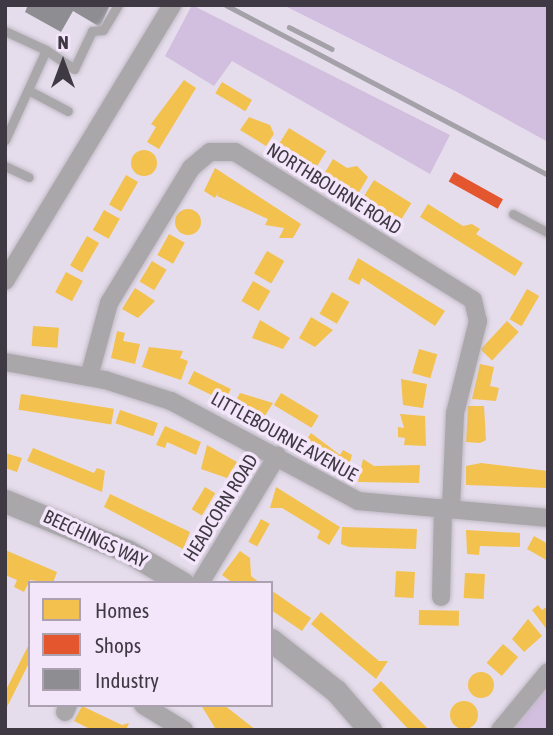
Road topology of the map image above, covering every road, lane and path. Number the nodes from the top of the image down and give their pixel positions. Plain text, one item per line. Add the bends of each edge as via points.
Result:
1 (118, 5) edge
2 (173, 5) edge
3 (5, 31) edge
4 (46, 50) junction
5 (28, 90) junction
6 (68, 111) dead end
7 (5, 139) edge
8 (5, 166) edge
9 (29, 177) dead end
10 (513, 214) dead end
11 (548, 233) edge
12 (11, 256) edge
13 (5, 281) edge
14 (5, 362) edge
15 (89, 377) junction
16 (277, 456) junction
17 (5, 501) edge
18 (447, 508) junction
19 (548, 518) edge
20 (179, 581) edge
21 (201, 581) edge
22 (442, 597) dead end
23 (273, 642) edge
24 (548, 672) edge
25 (146, 707) edge
26 (184, 730) edge
27 (370, 730) edge
28 (500, 730) edge

1 - 4 lane via 103,30 92,31 74,69
2 - 12 street
3 - 4 lane
4 - 5 lane
5 - 6 lane
5 - 7 lane
8 - 9 lane
10 - 11 lane
12 - 13 street
14 - 15 street, LITTLEBOURNE AVENUE
15 - 16 street, LITTLEBOURNE AVENUE via 183,406
15 - 18 street, NORTHBOURNE ROAD via 109,303 191,168 210,152 235,152 471,298 478,321 455,413
16 - 18 street, LITTLEBOURNE AVENUE via 358,501
16 - 21 street, HEADCORN ROAD
17 - 20 street, BEECHINGS WAY via 127,551
18 - 19 street, LITTLEBOURNE AVENUE
18 - 22 street, NORTHBOURNE ROAD
23 - 27 street via 336,691
24 - 28 street
25 - 26 street

